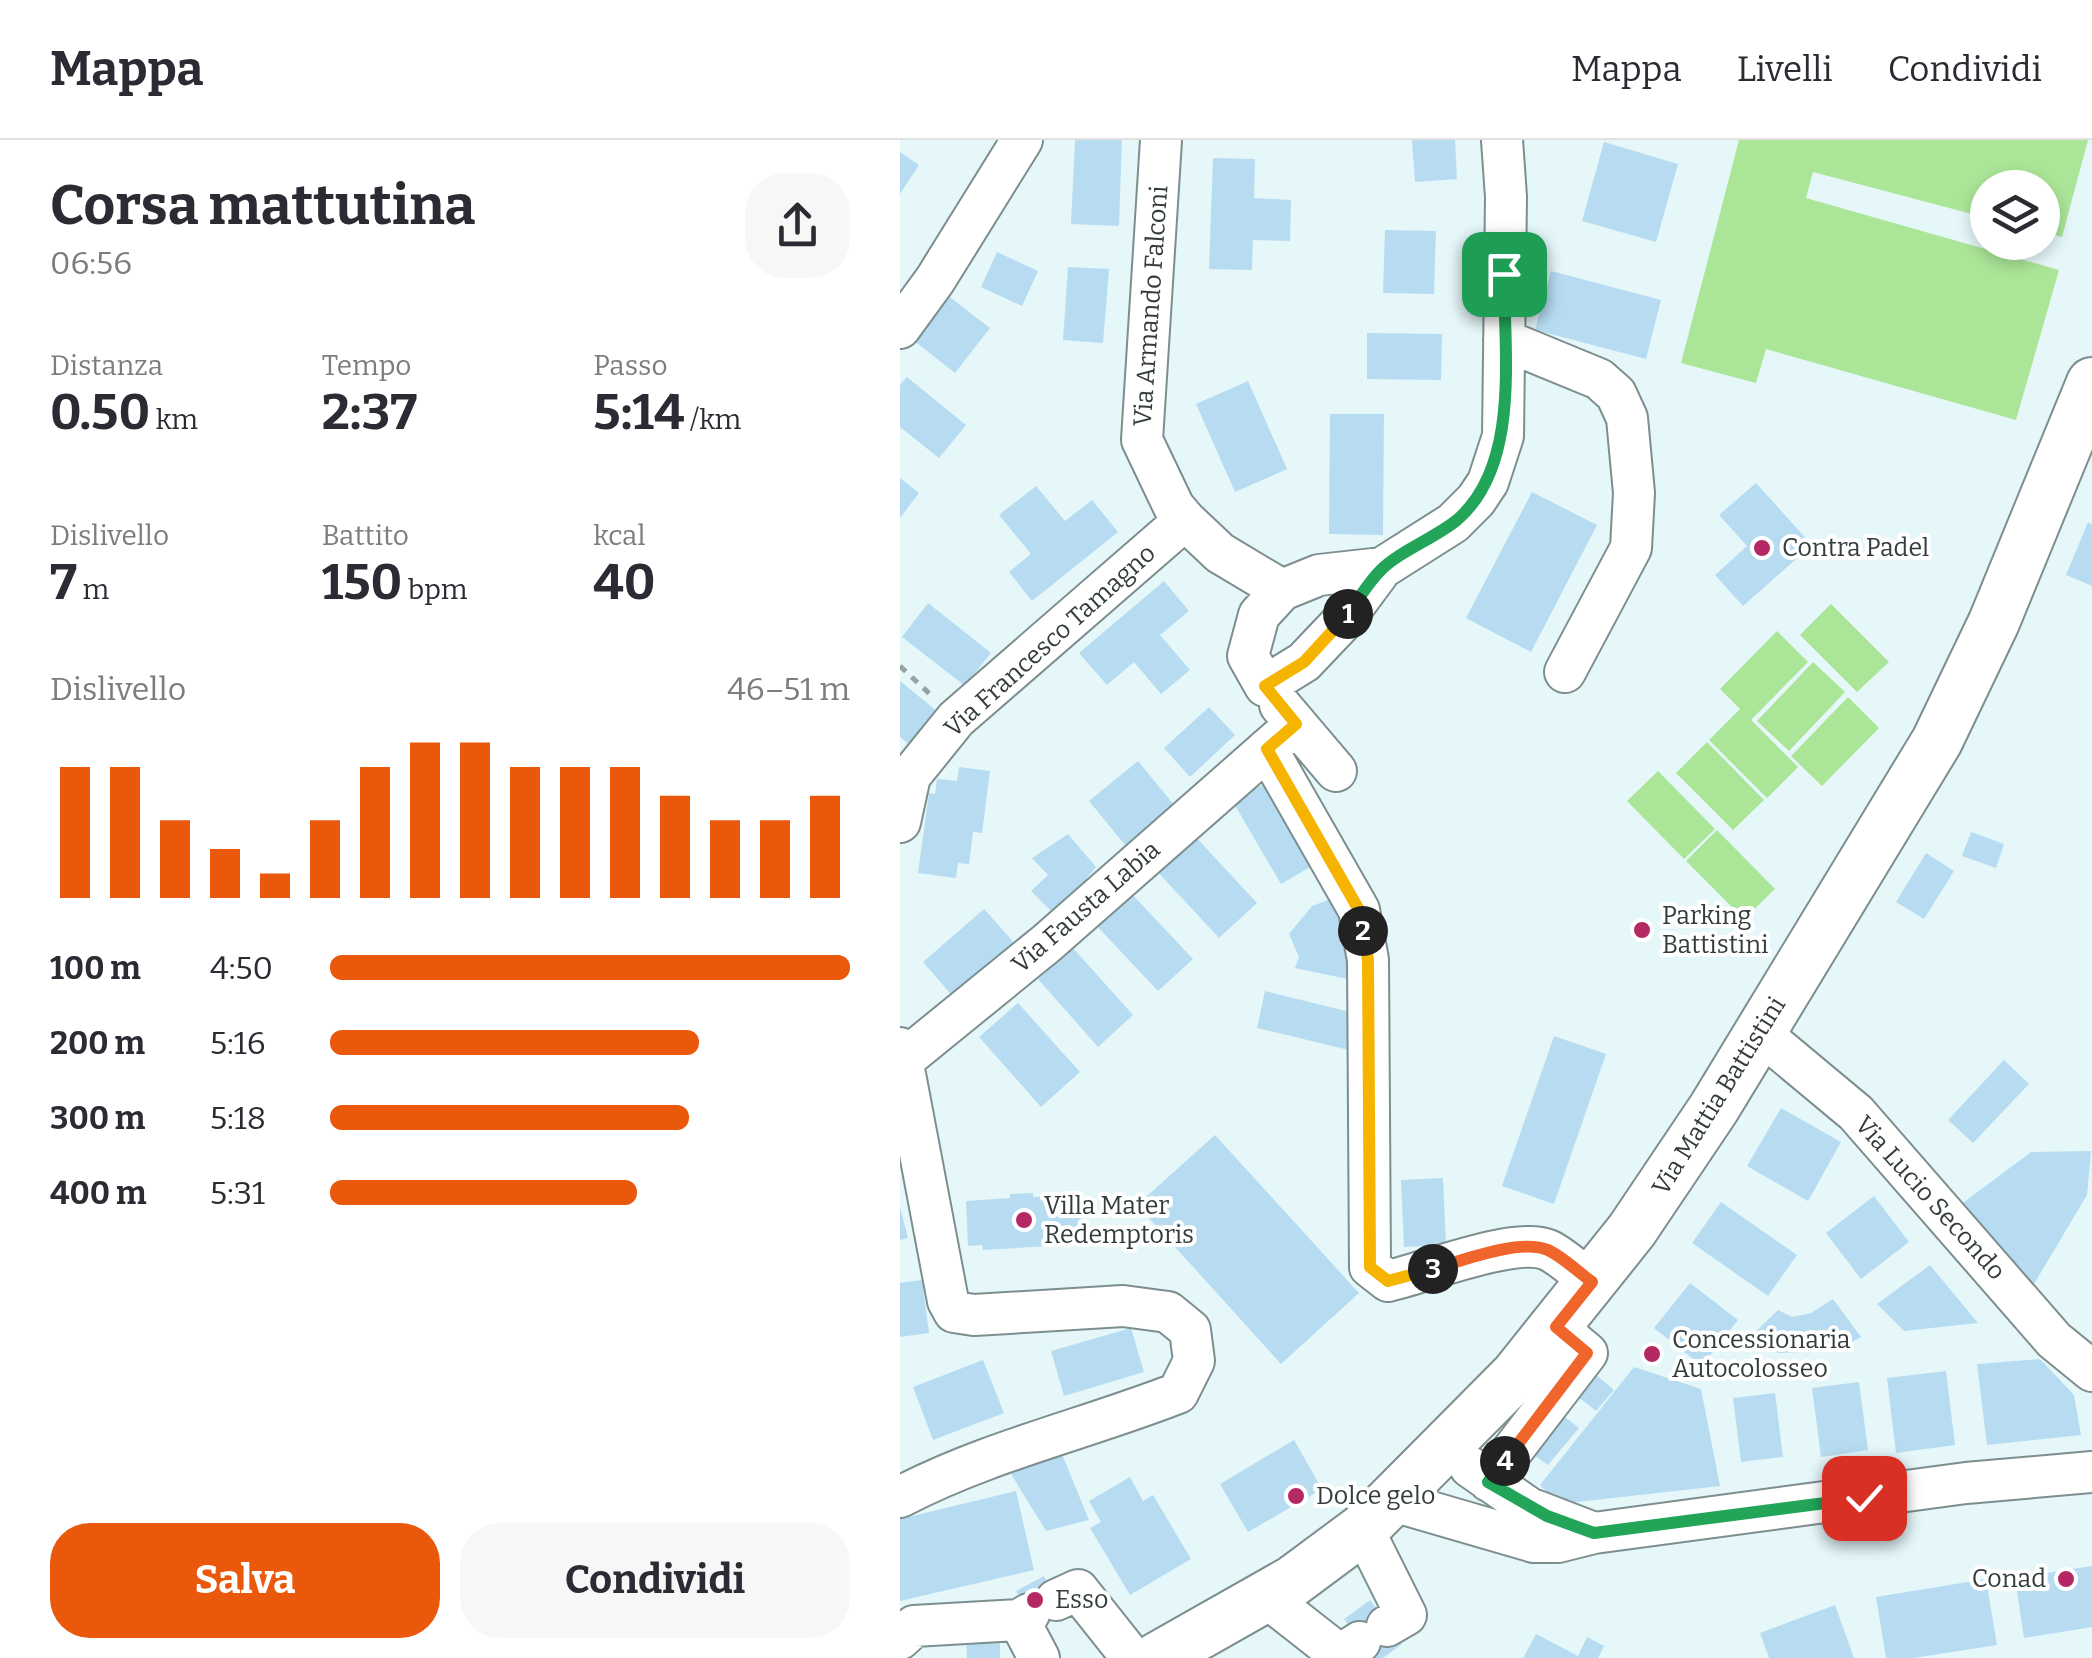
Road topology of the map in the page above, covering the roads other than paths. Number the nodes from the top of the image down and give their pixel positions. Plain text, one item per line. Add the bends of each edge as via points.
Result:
1 (1022, 140) edge
2 (1161, 140) edge
3 (1502, 140) edge
4 (900, 328) edge
5 (1504, 340) junction
6 (2092, 383) edge
7 (1185, 520) junction
8 (1382, 568) junction
9 (1282, 590) junction
10 (1565, 672) dead end
11 (1265, 686) junction
12 (1282, 737) junction
13 (1336, 771) dead end
14 (900, 822) edge
15 (1760, 1032) junction
16 (901, 1054) edge
17 (1592, 1282) junction
18 (2092, 1371) edge
19 (1533, 1388) junction
20 (1446, 1448) junction
21 (2092, 1472) edge
22 (1488, 1482) junction
23 (900, 1496) edge
24 (1378, 1515) junction
25 (1594, 1533) junction
26 (1266, 1597) junction
27 (1035, 1611) junction
28 (900, 1639) edge
29 (1040, 1658) edge
30 (1132, 1658) edge
31 (1156, 1658) edge

1 - 4 street
2 - 7 street, Via Armando Falconi via 1142,440
3 - 5 street
5 - 8 street via 1503,436 1488,482 1453,523
5 - 10 street via 1599,379 1616,394 1627,418 1631,548
6 - 15 main road, Via Mattia Battistini via 1944,727
7 - 9 street, Via Armando Falconi via 1220,552
7 - 14 street, Via Francesco Tamagno via 956,720 910,776
8 - 9 street via 1319,575
8 - 11 street via 1304,662
9 - 11 street via 1260,615 1248,656
11 - 12 street
12 - 13 street
12 - 16 street, Via Fausta Labia via 1047,943
12 - 17 street via 1359,910 1368,960 1370,1267 1388,1281 1532,1247 1548,1250
15 - 17 main road, Via Mattia Battistini via 1674,1170
15 - 18 street, Via Lucio Secondo via 1856,1113 2054,1340
16 - 23 street via 954,1312 1123,1306 1168,1312 1190,1330 1194,1360 1178,1394 946,1473
17 - 19 main road, Via Mattia Battistini via 1556,1327
19 - 20 main road, Via Mattia Battistini
19 - 22 street
20 - 22 street
20 - 24 main road, Via Mattia Battistini
21 - 25 street
22 - 25 street via 1547,1516
24 - 25 street via 1534,1542
24 - 26 main road, Via Mattia Battistini
24 - 26 street via 1406,1616 1340,1655
26 - 31 main road, Via Mattia Battistini
27 - 28 street via 914,1626
27 - 29 street
27 - 30 street via 1078,1590

